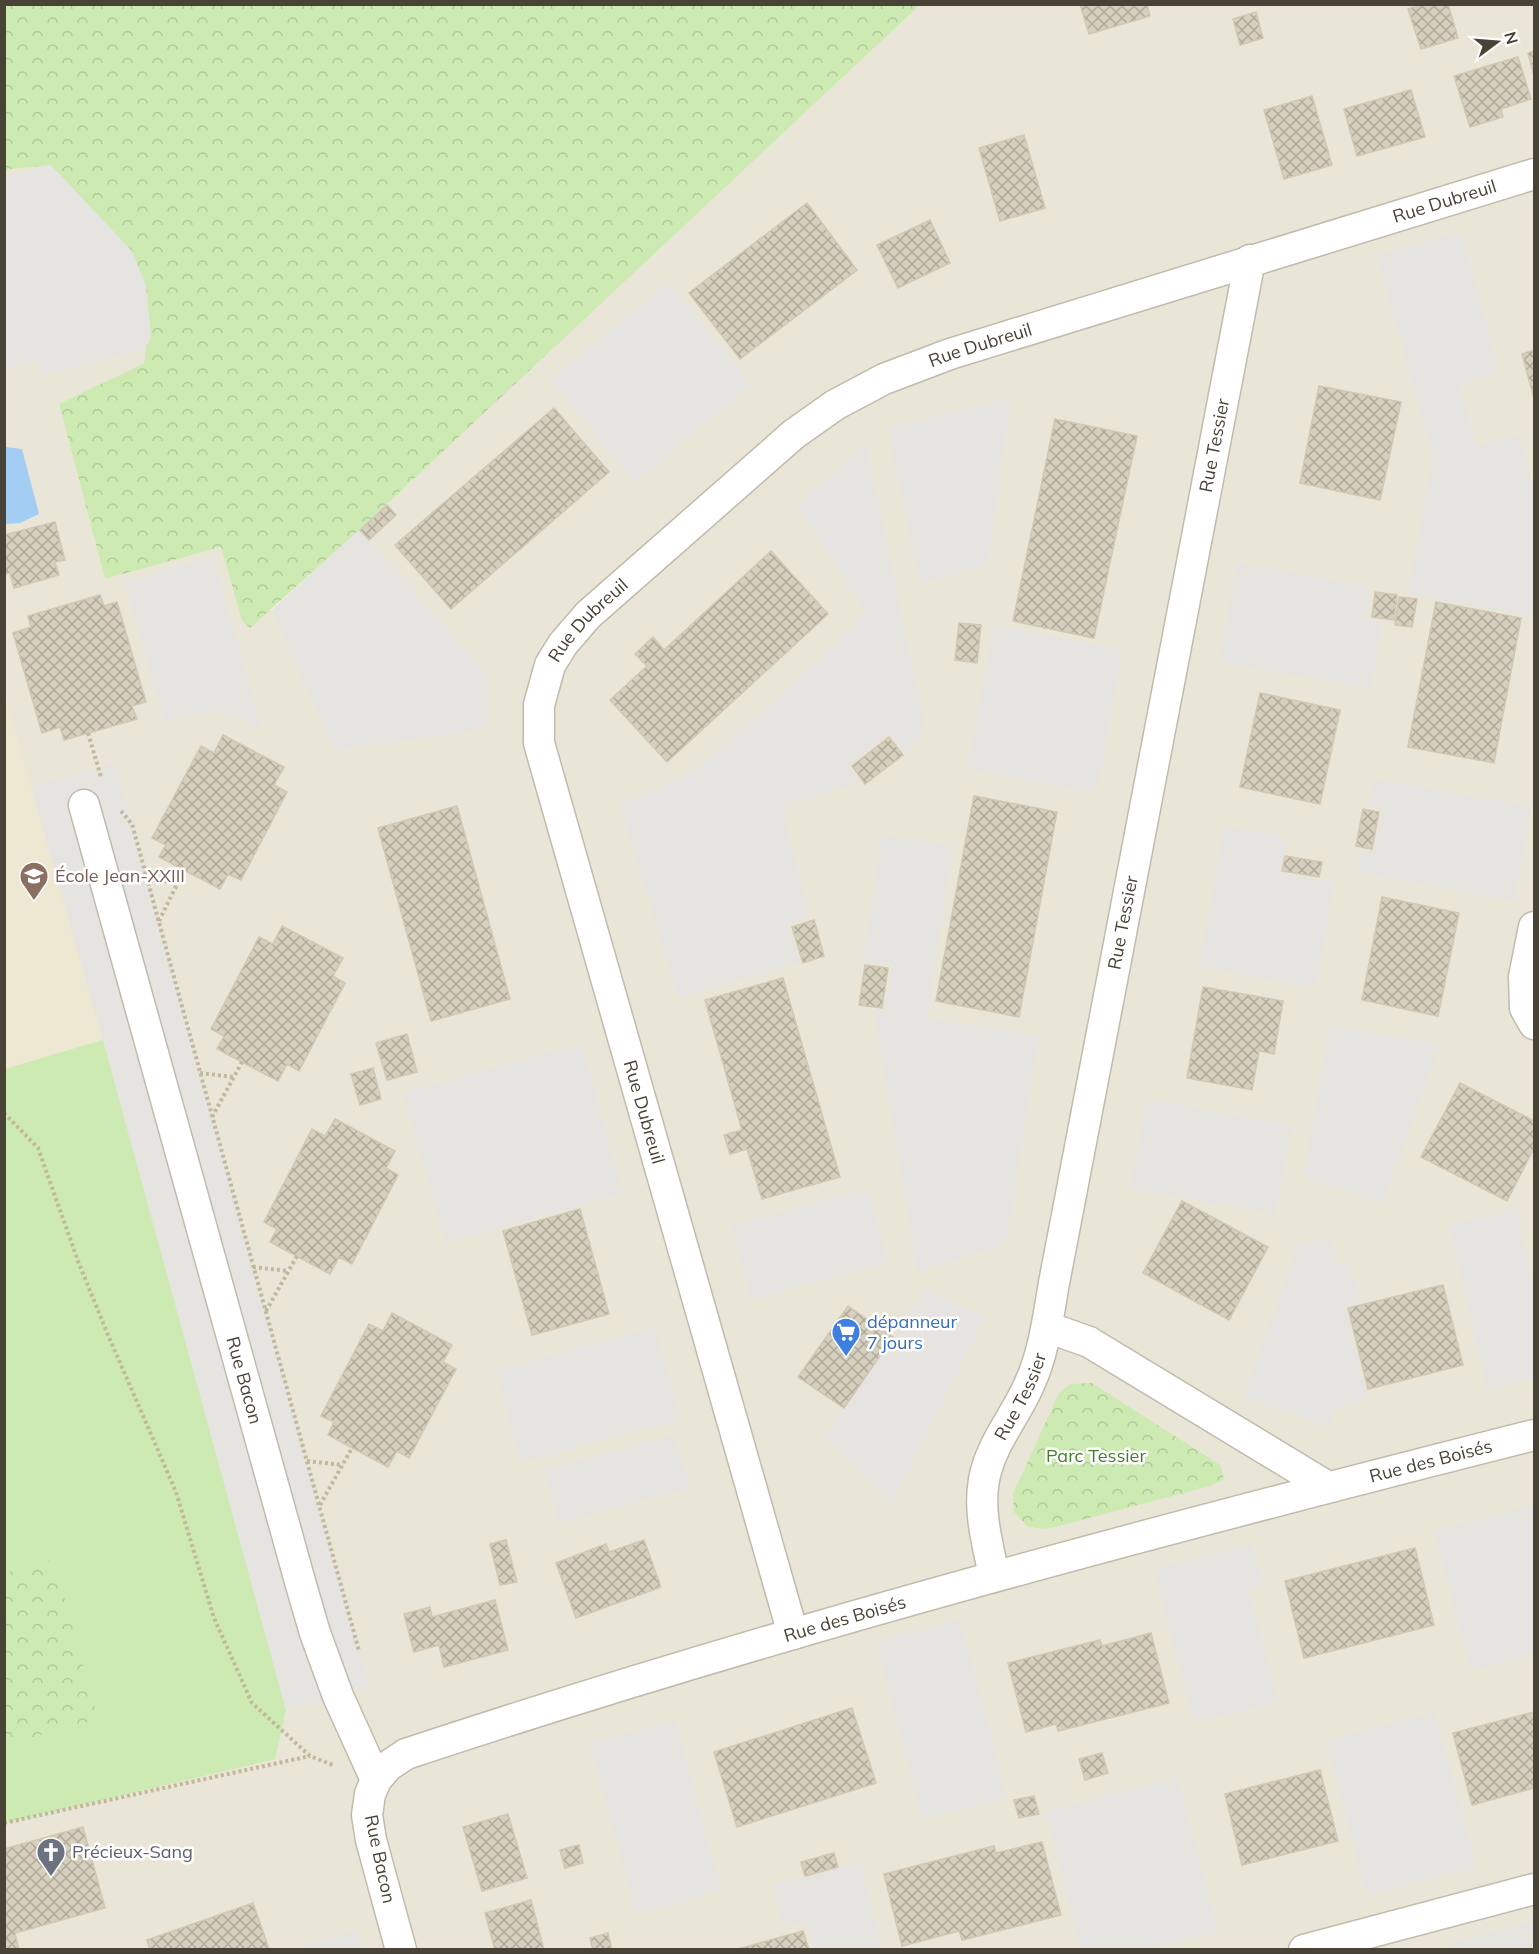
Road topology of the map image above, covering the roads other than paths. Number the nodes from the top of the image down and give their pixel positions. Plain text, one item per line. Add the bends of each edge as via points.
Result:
1 (1534, 174) edge
2 (1250, 260) junction
3 (84, 805) dead end
4 (1534, 927) edge
5 (1534, 1024) edge
6 (1047, 1327) junction
7 (1534, 1435) edge
8 (1328, 1487) junction
9 (994, 1576) junction
10 (793, 1635) junction
11 (376, 1780) junction
12 (1534, 1889) edge
13 (401, 1950) edge
14 (1304, 1950) edge

1 - 2 street, Rue Dubreuil
2 - 6 street, Rue Tessier
2 - 10 street, Rue Dubreuil via 950,354 884,379 835,405 794,434 588,615 550,665 539,705 539,743
3 - 11 street, Rue Bacon via 312,1623 338,1696
4 - 5 street via 1524,977 1525,1008
6 - 8 street via 1089,1342
6 - 9 street, Rue Tessier via 1030,1385 990,1456 983,1482 982,1514
7 - 8 street, Rue des Boisés
8 - 9 street, Rue des Boisés
9 - 10 street, Rue des Boisés
10 - 11 street, Rue des Boisés via 548,1707 406,1754
11 - 13 street, Rue Bacon via 367,1815
12 - 14 street

